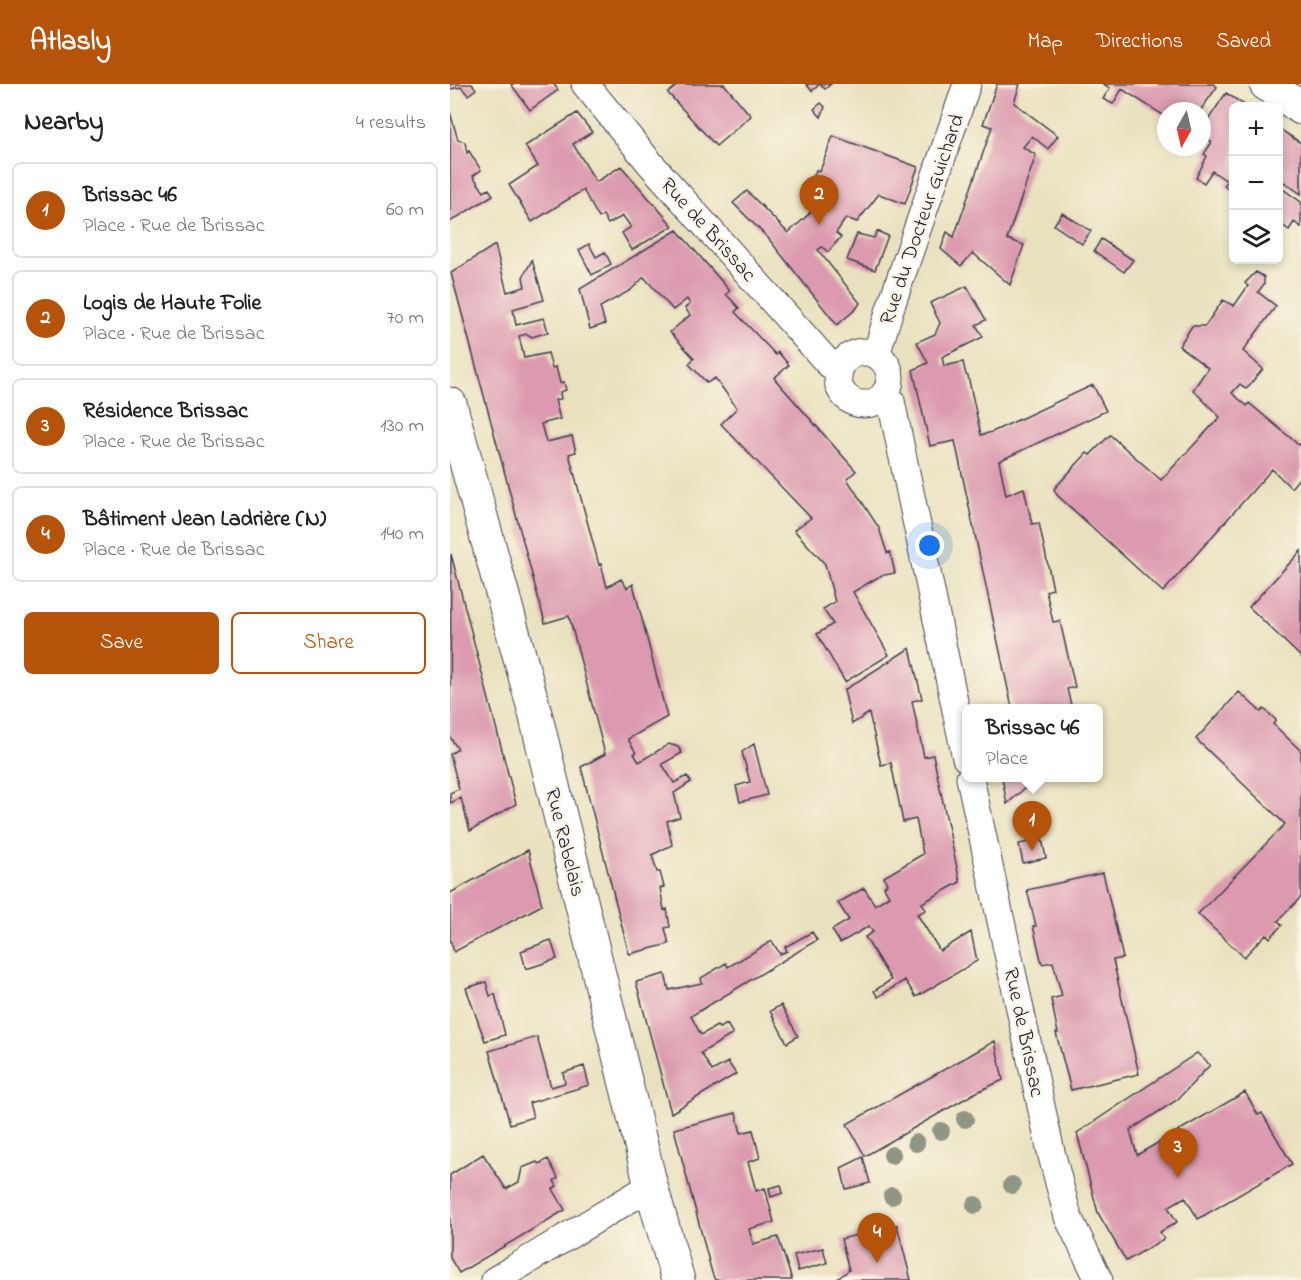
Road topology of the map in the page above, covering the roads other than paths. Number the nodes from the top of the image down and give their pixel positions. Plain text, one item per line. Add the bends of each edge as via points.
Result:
1 (585, 84) edge
2 (967, 84) edge
3 (1266, 84) edge
4 (1301, 108) edge
5 (876, 355) junction
6 (841, 366) junction
7 (885, 393) junction
8 (450, 404) edge
9 (962, 739) edge
10 (971, 782) edge
11 (651, 1186) junction
12 (495, 1280) edge
13 (678, 1280) edge
14 (1099, 1280) edge

1 - 6 street, Rue de Brissac via 655,169 829,363
2 - 5 street, Rue du Docteur Guichard
3 - 4 street
5 - 6 street via 860,352
5 - 7 street via 888,368 889,385
6 - 7 street via 838,375 842,391 855,402 872,403
7 - 9 street via 891,401
8 - 11 street, Rue Rabelais via 533,705
10 - 14 street, Rue de Brissac via 1068,1217
11 - 12 street
11 - 13 street, Rue Rabelais

